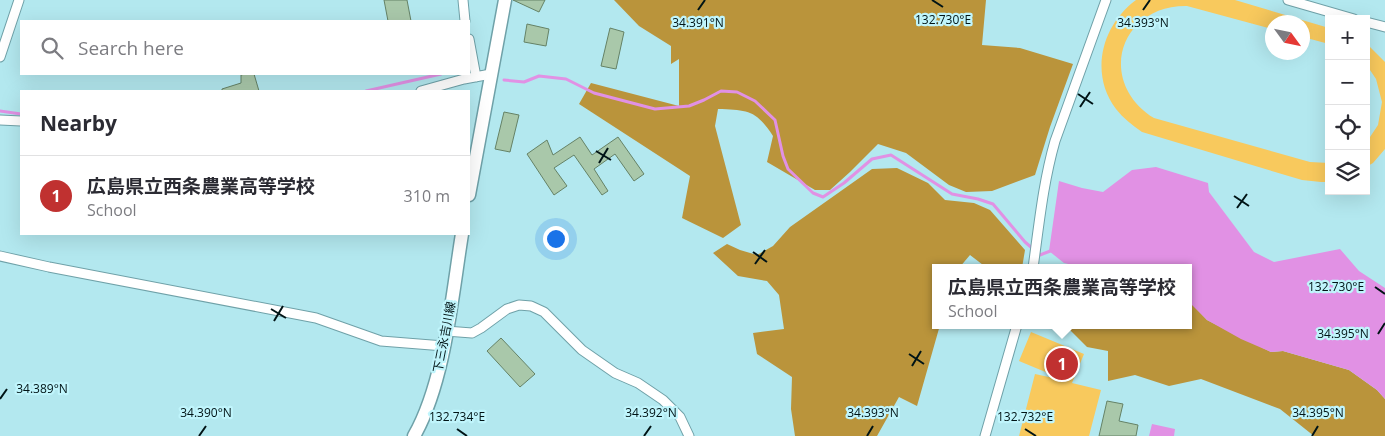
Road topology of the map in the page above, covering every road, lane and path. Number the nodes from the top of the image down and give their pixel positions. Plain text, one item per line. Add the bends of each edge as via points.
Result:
1 (19, 0) edge
2 (462, 0) edge
3 (505, 0) edge
4 (1106, 0) edge
5 (1288, 0) edge
6 (1340, 15) edge
7 (465, 20) edge
8 (1370, 23) edge
9 (1385, 27) edge
10 (470, 44) edge
11 (0, 57) edge
12 (491, 74) junction
13 (476, 76) junction
14 (425, 90) edge
15 (0, 120) edge
16 (20, 121) edge
17 (470, 190) edge
18 (462, 235) edge
19 (0, 256) edge
20 (1034, 264) edge
21 (1016, 329) edge
22 (446, 331) junction
23 (444, 346) junction
24 (414, 436) edge
25 (690, 436) edge
26 (985, 436) edge

1 - 11 street
2 - 7 street
3 - 12 main road
4 - 20 street via 1048,164
5 - 6 street
8 - 9 street
10 - 13 street
12 - 13 street
12 - 17 main road
13 - 14 street
15 - 16 street
18 - 22 main road, 下三永吉川線
19 - 23 street via 316,318 381,341
21 - 26 street
22 - 23 main road, 下三永吉川線
22 - 25 street via 472,333 507,309 531,306 544,312 582,350 663,400 680,417
23 - 24 main road, 下三永吉川線 via 434,388

